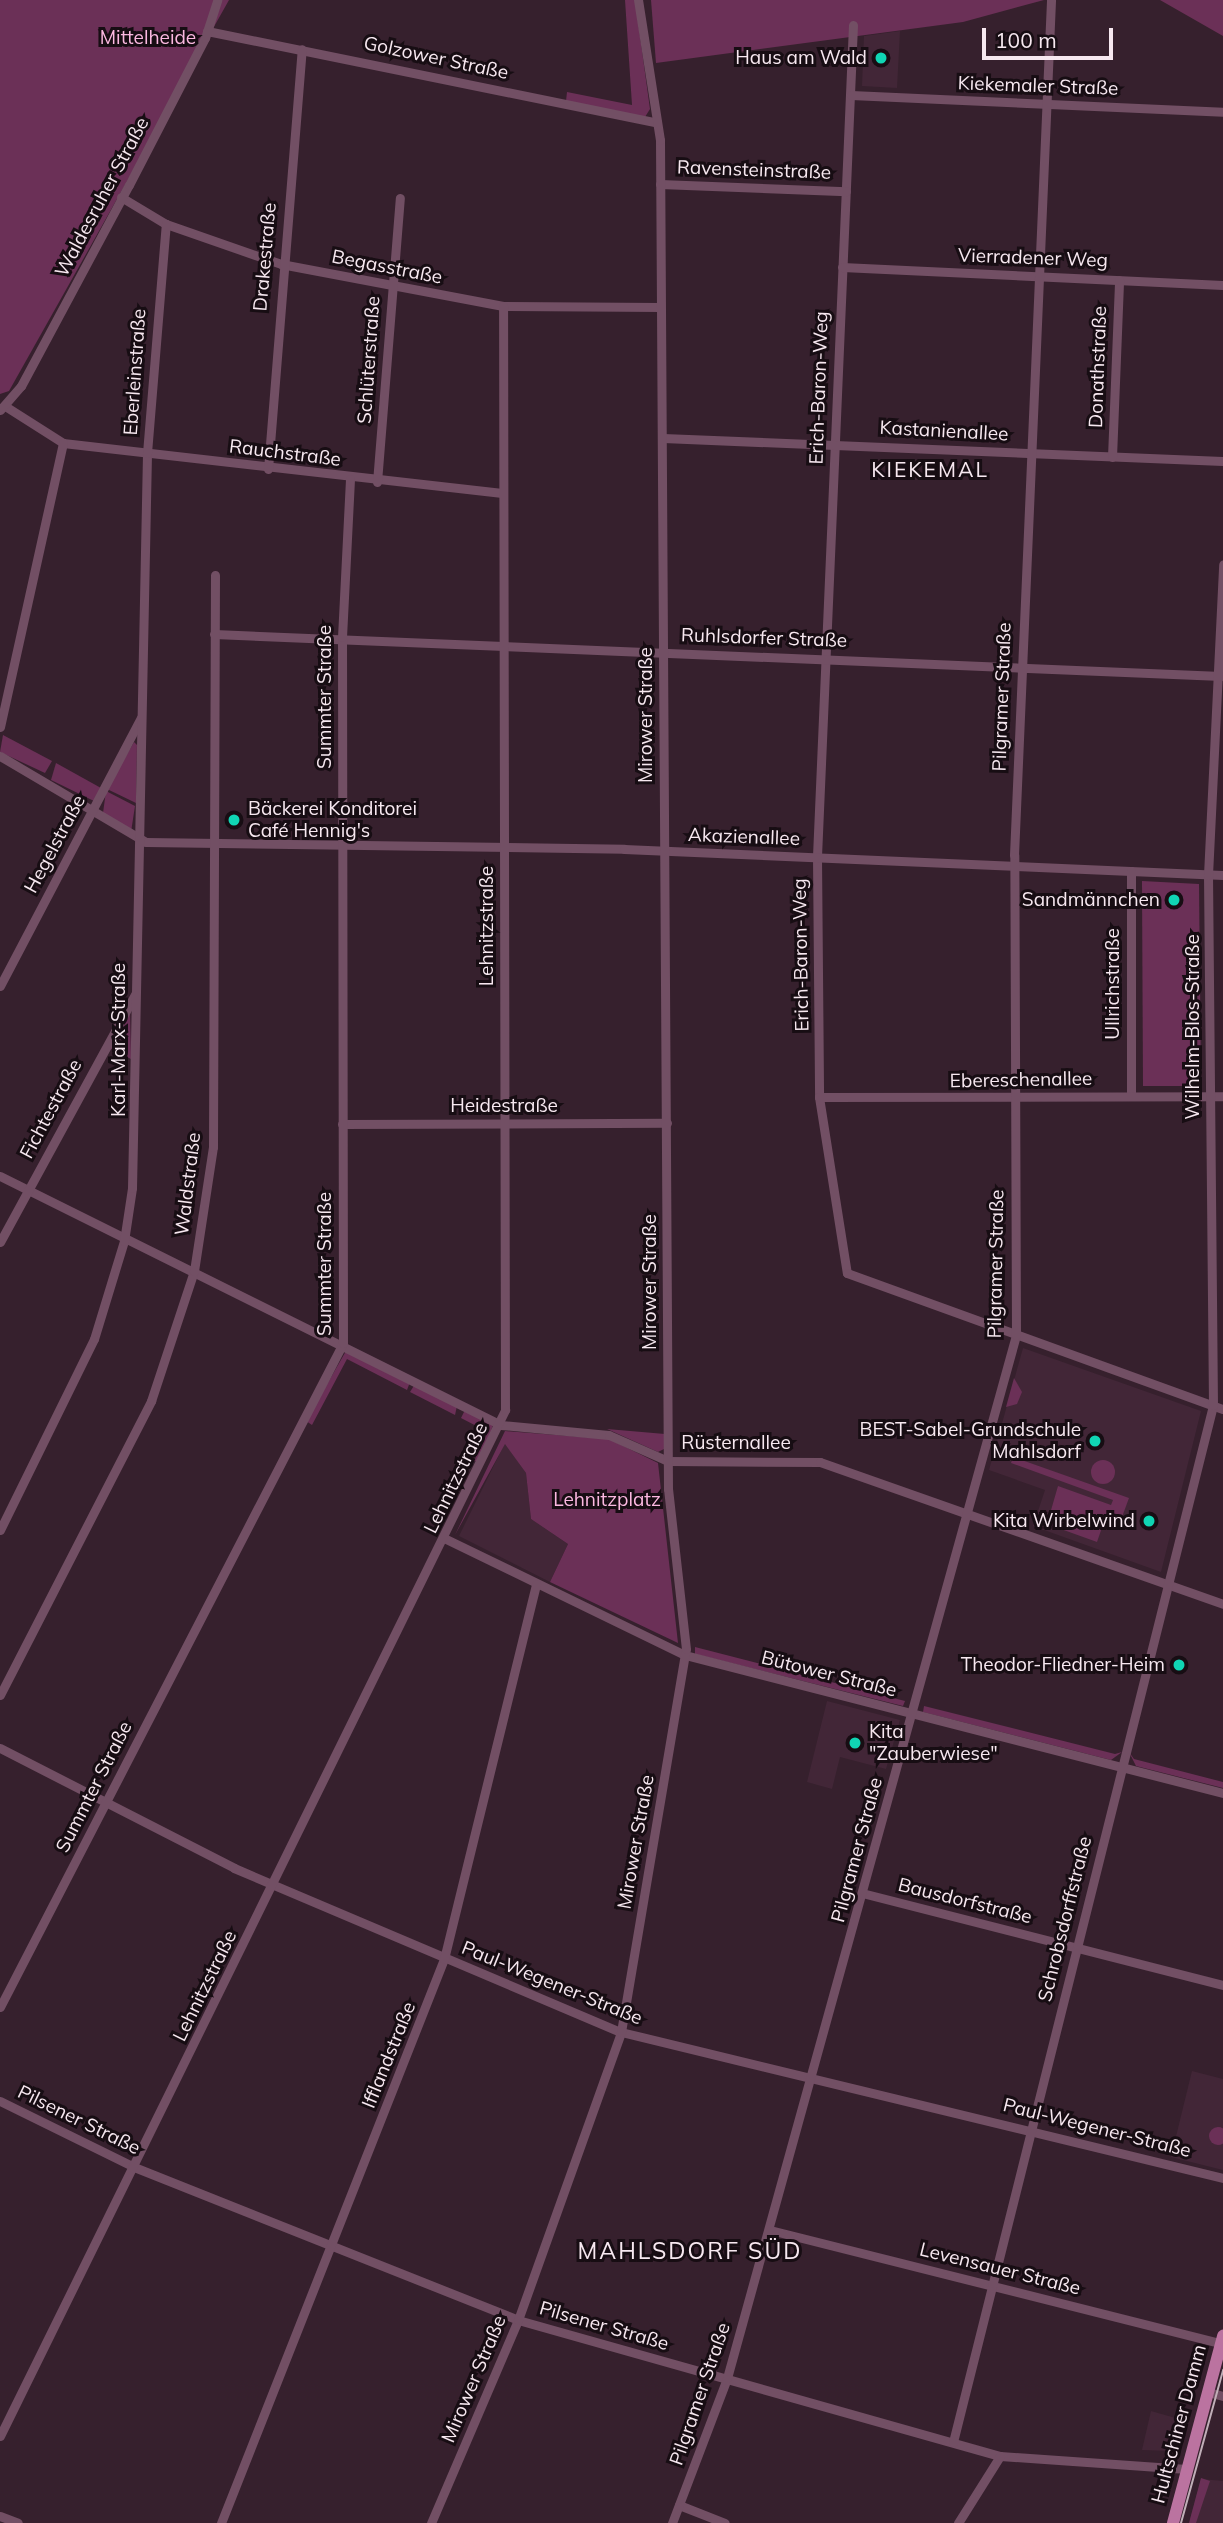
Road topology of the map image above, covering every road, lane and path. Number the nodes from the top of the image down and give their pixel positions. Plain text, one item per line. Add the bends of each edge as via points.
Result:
1 (218, 0) edge
2 (638, 0) edge
3 (1051, 0) edge
4 (853, 25) dead end
5 (207, 31) junction
6 (302, 49) junction
7 (851, 95) junction
8 (1047, 104) junction
9 (1223, 112) edge
10 (656, 122) junction
11 (660, 184) junction
12 (846, 191) junction
13 (121, 197) junction
14 (400, 198) dead end
15 (166, 224) junction
16 (281, 264) junction
17 (842, 267) junction
18 (1037, 276) junction
19 (1119, 279) junction
20 (391, 285) junction
21 (1223, 285) edge
22 (503, 306) junction
23 (660, 307) junction
24 (2, 408) edge
25 (663, 438) junction
26 (63, 443) junction
27 (835, 443) junction
28 (147, 453) junction
29 (1030, 453) junction
30 (1112, 457) junction
31 (1223, 461) edge
32 (268, 469) junction
33 (350, 479) junction
34 (377, 482) junction
35 (502, 493) junction
36 (148, 523) joint
37 (1223, 564) edge
38 (215, 575) dead end
39 (214, 634) junction
40 (342, 637) junction
41 (503, 644) junction
42 (663, 651) junction
43 (826, 658) junction
44 (1020, 667) junction
45 (1220, 676) edge
46 (141, 718) junction
47 (0, 727) edge
48 (0, 756) edge
49 (93, 811) junction
50 (138, 840) junction
51 (214, 843) junction
52 (342, 844) junction
53 (505, 847) junction
54 (665, 851) junction
55 (817, 857) junction
56 (1014, 865) junction
57 (1131, 871) junction
58 (1208, 875) junction
59 (1223, 875) edge
60 (0, 986) edge
61 (135, 994) junction
62 (1131, 1096) junction
63 (1211, 1096) junction
64 (1223, 1096) edge
65 (819, 1097) junction
66 (1015, 1097) junction
67 (667, 1123) junction
68 (342, 1124) junction
69 (504, 1124) junction
70 (0, 1177) edge
71 (27, 1191) junction
72 (124, 1241) junction
73 (0, 1242) edge
74 (1218, 1270) edge
75 (194, 1271) junction
76 (1016, 1335) junction
77 (343, 1343) junction
78 (1213, 1405) junction
79 (1223, 1409) edge
80 (501, 1425) junction
81 (668, 1461) junction
82 (967, 1514) junction
83 (0, 1530) edge
84 (446, 1539) junction
85 (536, 1584) junction
86 (1168, 1584) junction
87 (1223, 1604) edge
88 (685, 1655) junction
89 (0, 1695) edge
90 (912, 1714) junction
91 (0, 1748) edge
92 (1122, 1767) junction
93 (1223, 1793) edge
94 (105, 1803) junction
95 (273, 1885) junction
96 (862, 1893) junction
97 (1076, 1947) junction
98 (444, 1959) junction
99 (1223, 1984) edge
100 (0, 2007) edge
101 (621, 2032) junction
102 (813, 2077) junction
103 (0, 2101) edge
104 (1031, 2130) junction
105 (134, 2167) junction
106 (1223, 2178) edge
107 (770, 2230) junction
108 (331, 2246) junction
109 (992, 2285) junction
110 (518, 2320) junction
111 (1222, 2339) edge
112 (727, 2378) junction
113 (1208, 2392) junction
114 (1223, 2396) edge
115 (0, 2436) edge
116 (953, 2442) junction
117 (1000, 2456) junction
118 (1187, 2469) junction
119 (679, 2505) junction
120 (0, 2516) edge
121 (18, 2523) edge
122 (221, 2523) edge
123 (431, 2523) edge
124 (671, 2523) edge
125 (724, 2523) edge
126 (958, 2523) edge
127 (1173, 2523) edge

1 - 5 street, Waldesruher Straße
2 - 10 street, Mirower Straße
3 - 8 street, Pilgramer Straße
4 - 7 street, Erich-Baron-Weg
5 - 6 street, Golzower Straße
5 - 13 street, Waldesruher Straße
6 - 10 street, Golzower Straße
6 - 16 street, Drakestraße
7 - 8 street, Kiekemaler Straße
7 - 12 street, Erich-Baron-Weg
8 - 9 street, Kiekemaler Straße
8 - 18 street, Pilgramer Straße
10 - 11 street, Mirower Straße
11 - 12 street, Ravensteinstraße
11 - 23 street, Mirower Straße
12 - 17 street, Erich-Baron-Weg
13 - 15 street, Begasstraße
13 - 24 street, Waldesruher Straße
14 - 20 street, Schlüterstraße
15 - 16 street, Begasstraße
15 - 28 street, Eberleinstraße
16 - 20 street, Begasstraße
16 - 32 street, Drakestraße
17 - 18 street, Vierradener Weg
17 - 27 street, Erich-Baron-Weg
18 - 19 street, Vierradener Weg
18 - 29 street, Pilgramer Straße
19 - 21 street, Vierradener Weg
19 - 30 street, Donathstraße
20 - 22 street, Begasstraße
20 - 34 street, Schlüterstraße
22 - 23 street, Begasstraße
22 - 35 street, Lehnitzstraße
23 - 25 street, Mirower Straße
24 - 26 street, Rauchstraße
25 - 27 street, Kastanienallee
25 - 42 street, Mirower Straße
26 - 28 street, Rauchstraße
26 - 47 street
27 - 29 street, Kastanienallee
27 - 43 street, Erich-Baron-Weg
28 - 32 street, Rauchstraße
28 - 36 street, Eberleinstraße
29 - 30 street, Kastanienallee
29 - 44 street, Pilgramer Straße
30 - 31 street, Kastanienallee
32 - 33 street, Rauchstraße
33 - 34 street, Rauchstraße
33 - 40 street, Summter Straße
34 - 35 street, Rauchstraße
35 - 41 street, Lehnitzstraße
36 - 46 street, Karl-Marx-Straße
37 - 45 street, Wilhelm-Blos-Straße
38 - 39 street, Waldstraße
39 - 40 street, Ruhlsdorfer Straße
39 - 51 street, Waldstraße
40 - 41 street, Ruhlsdorfer Straße
40 - 52 street, Summter Straße
41 - 42 street, Ruhlsdorfer Straße
41 - 53 street, Lehnitzstraße
42 - 43 street, Ruhlsdorfer Straße
42 - 54 street, Mirower Straße
43 - 44 street, Ruhlsdorfer Straße
43 - 55 street, Erich-Baron-Weg
44 - 45 street, Ruhlsdorfer Straße
44 - 56 street, Pilgramer Straße
45 - 58 street, Wilhelm-Blos-Straße
46 - 49 street, Hegelstraße
46 - 50 street, Karl-Marx-Straße
48 - 49 street
49 - 50 street
49 - 60 street, Hegelstraße
50 - 51 street, Akazienallee
50 - 61 street, Karl-Marx-Straße
51 - 52 street, Akazienallee
51 - 75 street, Waldstraße via 213,1147
52 - 53 street, Akazienallee
52 - 68 street, Summter Straße
53 - 54 street, Akazienallee
53 - 69 street, Lehnitzstraße
54 - 55 street, Akazienallee
54 - 67 street, Mirower Straße
55 - 56 street, Akazienallee
55 - 65 street, Erich-Baron-Weg
56 - 57 street, Akazienallee
56 - 66 street, Pilgramer Straße
57 - 58 street, Akazienallee
57 - 62 street, Ullrichstraße
58 - 59 street, Akazienallee
58 - 63 street, Wilhelm-Blos-Straße
61 - 71 street, Fichtestraße
61 - 72 street, Karl-Marx-Straße via 137,1114
62 - 63 street, Ebereschenallee
62 - 66 street, Ebereschenallee
63 - 64 street, Ebereschenallee
63 - 74 street, Wilhelm-Blos-Straße
65 - 66 street, Ebereschenallee
65 - 76 street, Erich-Baron-Weg via 847,1273
66 - 76 street, Pilgramer Straße
67 - 69 street, Heidestraße
67 - 81 street, Mirower Straße
68 - 69 street, Heidestraße
68 - 77 street, Summter Straße
69 - 80 street, Lehnitzstraße
70 - 71 street, Rüsternallee
71 - 72 street, Rüsternallee
71 - 73 street, Fichtestraße
72 - 75 street, Rüsternallee
72 - 83 street, Karl-Marx-Straße via 84,1364
74 - 78 street, Wilhelm-Blos-Straße
75 - 77 street, Rüsternallee
75 - 89 street, Waldstraße via 151,1402
76 - 78 street, Erich-Baron-Weg
76 - 82 street, Pilgramer Straße
77 - 80 street, Rüsternallee
77 - 94 street, Summter Straße
78 - 79 street, Erich-Baron-Weg
78 - 86 street, Schrobsdorffstraße
80 - 81 street, Rüsternallee via 609,1435
80 - 84 street, Lehnitzstraße
81 - 82 street, Rüsternallee via 820,1462
81 - 88 street, Mirower Straße
82 - 86 street, Rüsternallee
82 - 90 street, Pilgramer Straße
84 - 85 street, Bütower Straße
84 - 95 street, Lehnitzstraße
85 - 88 street, Bütower Straße
85 - 98 street, Ifflandstraße
86 - 87 street, Rüsternallee
86 - 92 street, Schrobsdorffstraße
88 - 90 street, Bütower Straße
88 - 101 street, Mirower Straße
90 - 92 street, Bütower Straße
90 - 96 street, Pilgramer Straße
91 - 94 street, Paul-Wegener-Straße
92 - 93 street, Bütower Straße
92 - 97 street, Schrobsdorffstraße
94 - 95 street, Paul-Wegener-Straße
94 - 100 street, Summter Straße
95 - 98 street, Paul-Wegener-Straße
95 - 105 street, Lehnitzstraße
96 - 97 street, Bausdorfstraße
96 - 102 street, Pilgramer Straße
97 - 99 street, Bausdorfstraße
97 - 104 street, Schrobsdorffstraße
98 - 101 street, Paul-Wegener-Straße
98 - 108 street, Ifflandstraße
101 - 102 street, Paul-Wegener-Straße
101 - 110 street, Mirower Straße
102 - 104 street, Paul-Wegener-Straße
102 - 107 street, Pilgramer Straße
103 - 105 street, Pilsener Straße
104 - 106 street, Paul-Wegener-Straße
104 - 109 street, Schrobsdorffstraße
105 - 108 street, Pilsener Straße
105 - 115 street, Lehnitzstraße
107 - 109 street, Levensauer Straße
107 - 112 street, Pilgramer Straße
108 - 110 street, Pilsener Straße
108 - 122 street, Ifflandstraße
109 - 111 street, Levensauer Straße
109 - 116 street, Schrobsdorffstraße
110 - 112 street, Pilsener Straße
110 - 123 street, Mirower Straße
111 - 113 main road, Hultschiner Damm
112 - 116 street, Pilsener Straße
112 - 119 street, Pilgramer Straße
113 - 114 street
113 - 118 main road, Hultschiner Damm
116 - 117 street, Pilsener Straße
117 - 118 street, Pilsener Straße
117 - 126 street
118 - 127 main road, Hultschiner Damm
119 - 124 street, Pilgramer Straße
119 - 125 street
120 - 121 street

